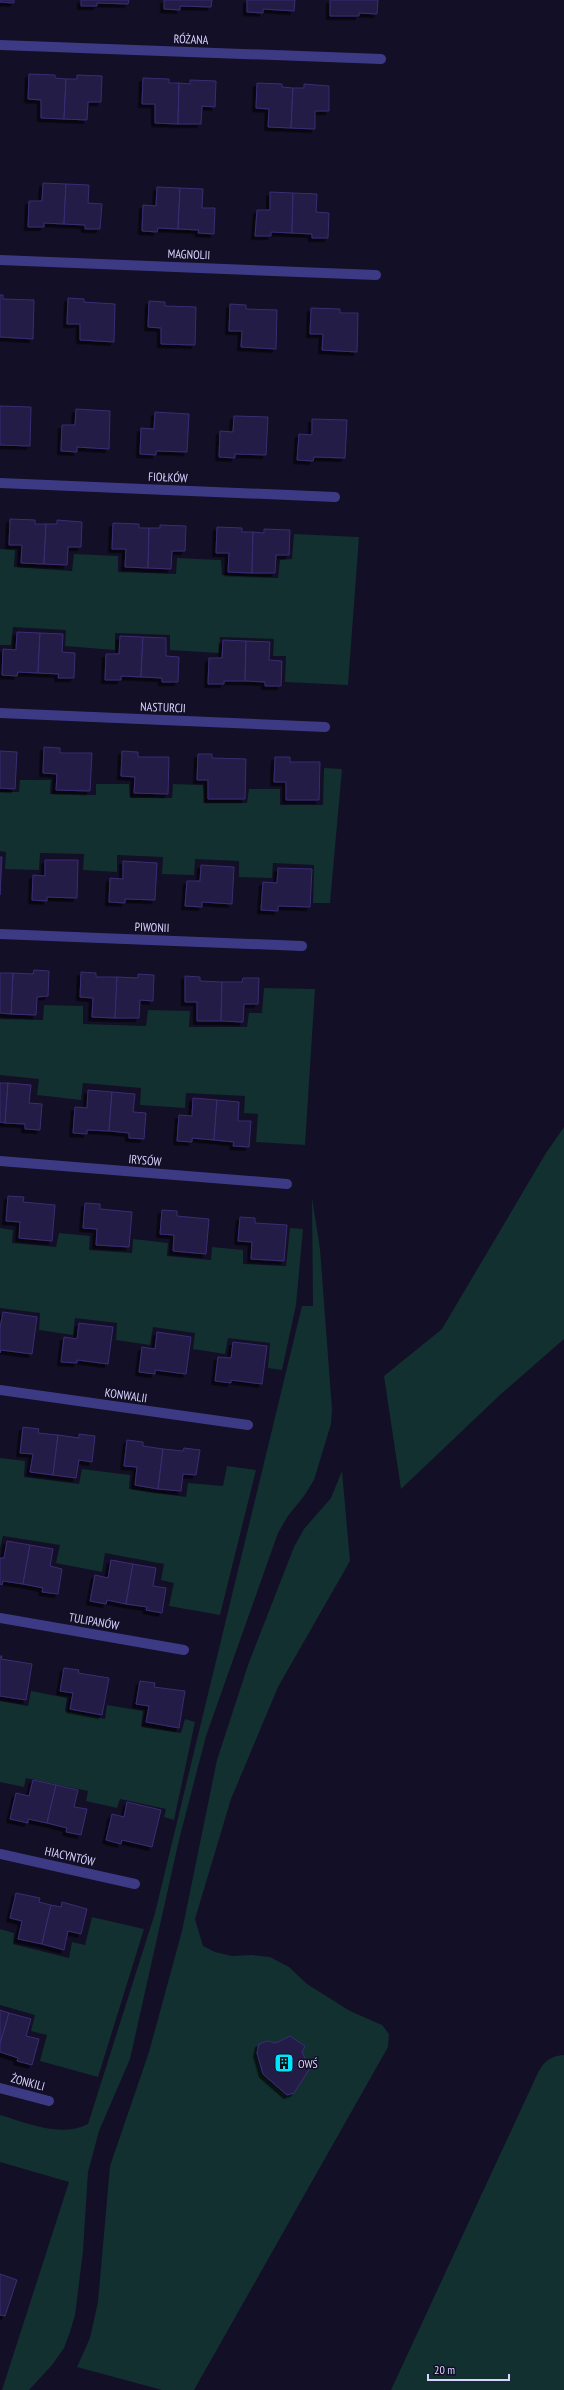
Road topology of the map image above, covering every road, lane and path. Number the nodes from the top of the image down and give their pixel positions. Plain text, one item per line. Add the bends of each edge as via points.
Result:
1 (0, 45) edge
2 (381, 59) dead end
3 (0, 260) edge
4 (376, 275) dead end
5 (0, 483) edge
6 (335, 497) dead end
7 (0, 713) edge
8 (325, 727) dead end
9 (0, 934) edge
10 (302, 946) dead end
11 (0, 1161) edge
12 (287, 1184) dead end
13 (0, 1390) edge
14 (248, 1425) dead end
15 (0, 1618) edge
16 (184, 1650) dead end
17 (0, 1854) edge
18 (135, 1884) dead end
19 (0, 2088) edge
20 (49, 2101) dead end

1 - 2 street, RÓŻANA
3 - 4 street, MAGNOLII
5 - 6 street, FIOŁKÓW
7 - 8 street, NASTURCJI
9 - 10 street, PIWONII
11 - 12 street, IRYSÓW
13 - 14 street, KONWALII
15 - 16 street, TULIPANÓW
17 - 18 street, HIACYNTÓW
19 - 20 street, ŻONKILI

